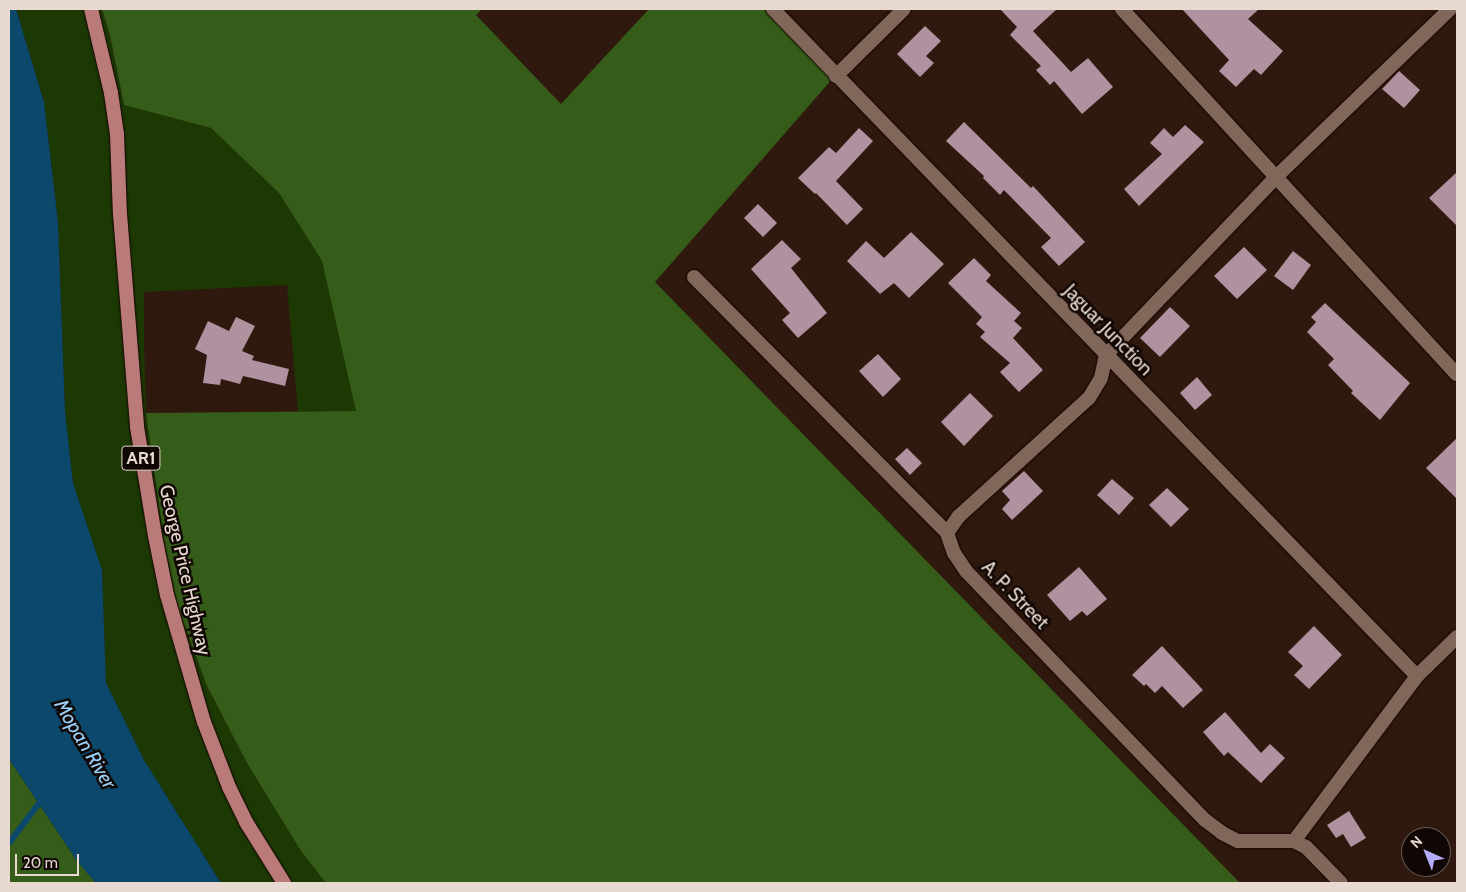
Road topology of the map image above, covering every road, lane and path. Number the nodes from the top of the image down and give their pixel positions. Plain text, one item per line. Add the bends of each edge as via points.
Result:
1 (91, 9) edge
2 (773, 9) edge
3 (904, 9) edge
4 (1122, 9) edge
5 (1450, 9) edge
6 (836, 76) junction
7 (1276, 177) junction
8 (694, 278) dead end
9 (1106, 355) junction
10 (1457, 374) edge
11 (947, 533) junction
12 (1457, 637) edge
13 (1417, 676) junction
14 (1294, 841) junction
15 (284, 883) edge
16 (1341, 883) edge

1 - 15 highway, George Price Highway / AR1 via 117,134 137,427 168,594 204,722 229,787 246,822
2 - 6 street, Jaguar Junction
3 - 6 street
4 - 7 street
5 - 7 street
6 - 9 street, Jaguar Junction
7 - 9 street
7 - 10 street
8 - 11 street, A. P. Street
9 - 11 street via 1102,378 1089,398 958,517
9 - 13 street, Jaguar Junction
11 - 14 street, A. P. Street via 954,553 966,571 1205,820 1238,841
12 - 13 street
13 - 14 street
14 - 16 street via 1306,847

